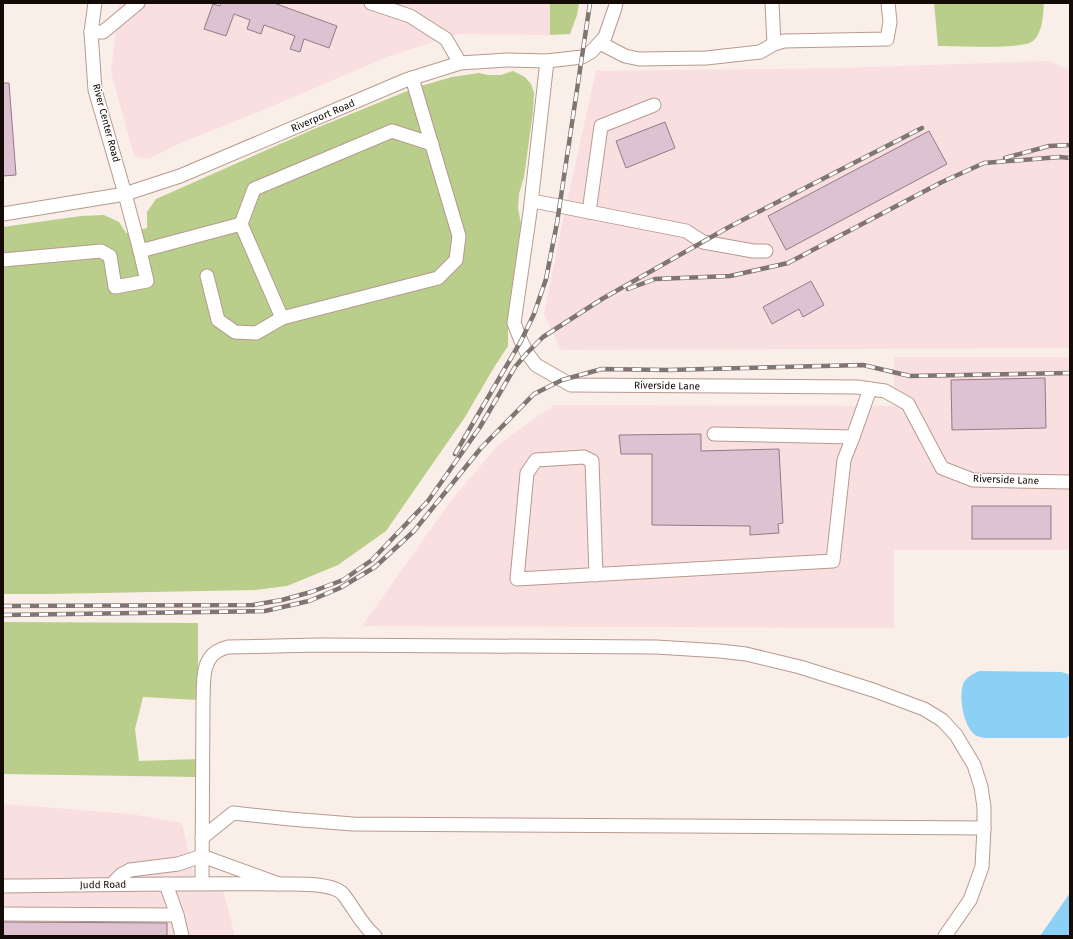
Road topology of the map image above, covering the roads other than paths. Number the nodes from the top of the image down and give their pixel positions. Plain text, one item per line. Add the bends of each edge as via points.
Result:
1 (95, 3) edge
2 (138, 3) edge
3 (371, 3) edge
4 (616, 3) edge
5 (772, 3) edge
6 (888, 3) edge
7 (91, 32) junction
8 (600, 43) junction
9 (774, 44) junction
10 (547, 61) junction
11 (460, 63) junction
12 (412, 78) junction
13 (654, 105) dead end
14 (432, 144) junction
15 (125, 194) junction
16 (532, 201) junction
17 (589, 212) junction
18 (3, 214) edge
19 (241, 224) junction
20 (140, 251) junction
21 (766, 251) dead end
22 (3, 260) edge
23 (207, 276) dead end
24 (282, 318) junction
25 (870, 389) junction
26 (714, 434) dead end
27 (853, 437) junction
28 (1070, 482) edge
29 (596, 575) junction
30 (984, 828) junction
31 (202, 838) junction
32 (202, 856) junction
33 (202, 883) junction
34 (112, 884) junction
35 (166, 884) junction
36 (279, 884) junction
37 (3, 886) edge
38 (3, 914) edge
39 (177, 915) junction
40 (182, 936) edge
41 (375, 936) edge
42 (945, 936) edge

1 - 7 street, River Center Road
2 - 7 street via 103,32
3 - 11 street via 410,16 446,39
4 - 8 street, Riverport Road via 605,37
5 - 9 street
6 - 9 street via 890,22 887,39 784,41
7 - 15 street, River Center Road via 95,90
8 - 9 street via 625,56 639,58 706,58 760,52
8 - 10 street, Riverport Road via 592,52 582,57
10 - 11 street, Riverport Road
10 - 16 street, Riverside Lane
11 - 12 street, Riverport Road
12 - 14 street
12 - 15 street, Riverport Road via 180,176
13 - 17 street via 601,126
14 - 19 street via 392,131 254,189
14 - 24 street via 459,236 456,260 438,278
15 - 18 street, Riverport Road
15 - 20 street, River Center Road
16 - 17 street
16 - 25 street, Riverside Lane via 514,323 527,353 536,365 570,385
17 - 21 street via 686,231 703,242
19 - 20 street
19 - 24 street
20 - 22 street, River Center Road via 147,281 115,287 110,256 101,251
23 - 24 street via 218,320 235,332 256,333
25 - 27 street
25 - 28 street, Riverside Lane via 885,391 908,404 942,468 973,480
26 - 27 street
27 - 29 street via 844,460 832,561
29 - 29 street via 517,579 527,473 536,460 584,457 592,461
30 - 31 street via 353,824 233,813
30 - 31 street via 981,787 974,765 956,736 942,720 924,709 800,667 746,654 663,648 320,645 228,647 215,652 208,661 203,700
30 - 42 street via 982,867 970,900
31 - 32 street
32 - 33 street
32 - 34 street via 178,864 130,870
32 - 36 street
33 - 35 street, Judd Road
33 - 36 street, Judd Road
34 - 35 street, Judd Road
34 - 37 street, Judd Road
35 - 39 street
36 - 41 street, Judd Road via 331,887 342,893
38 - 39 street
39 - 40 street

